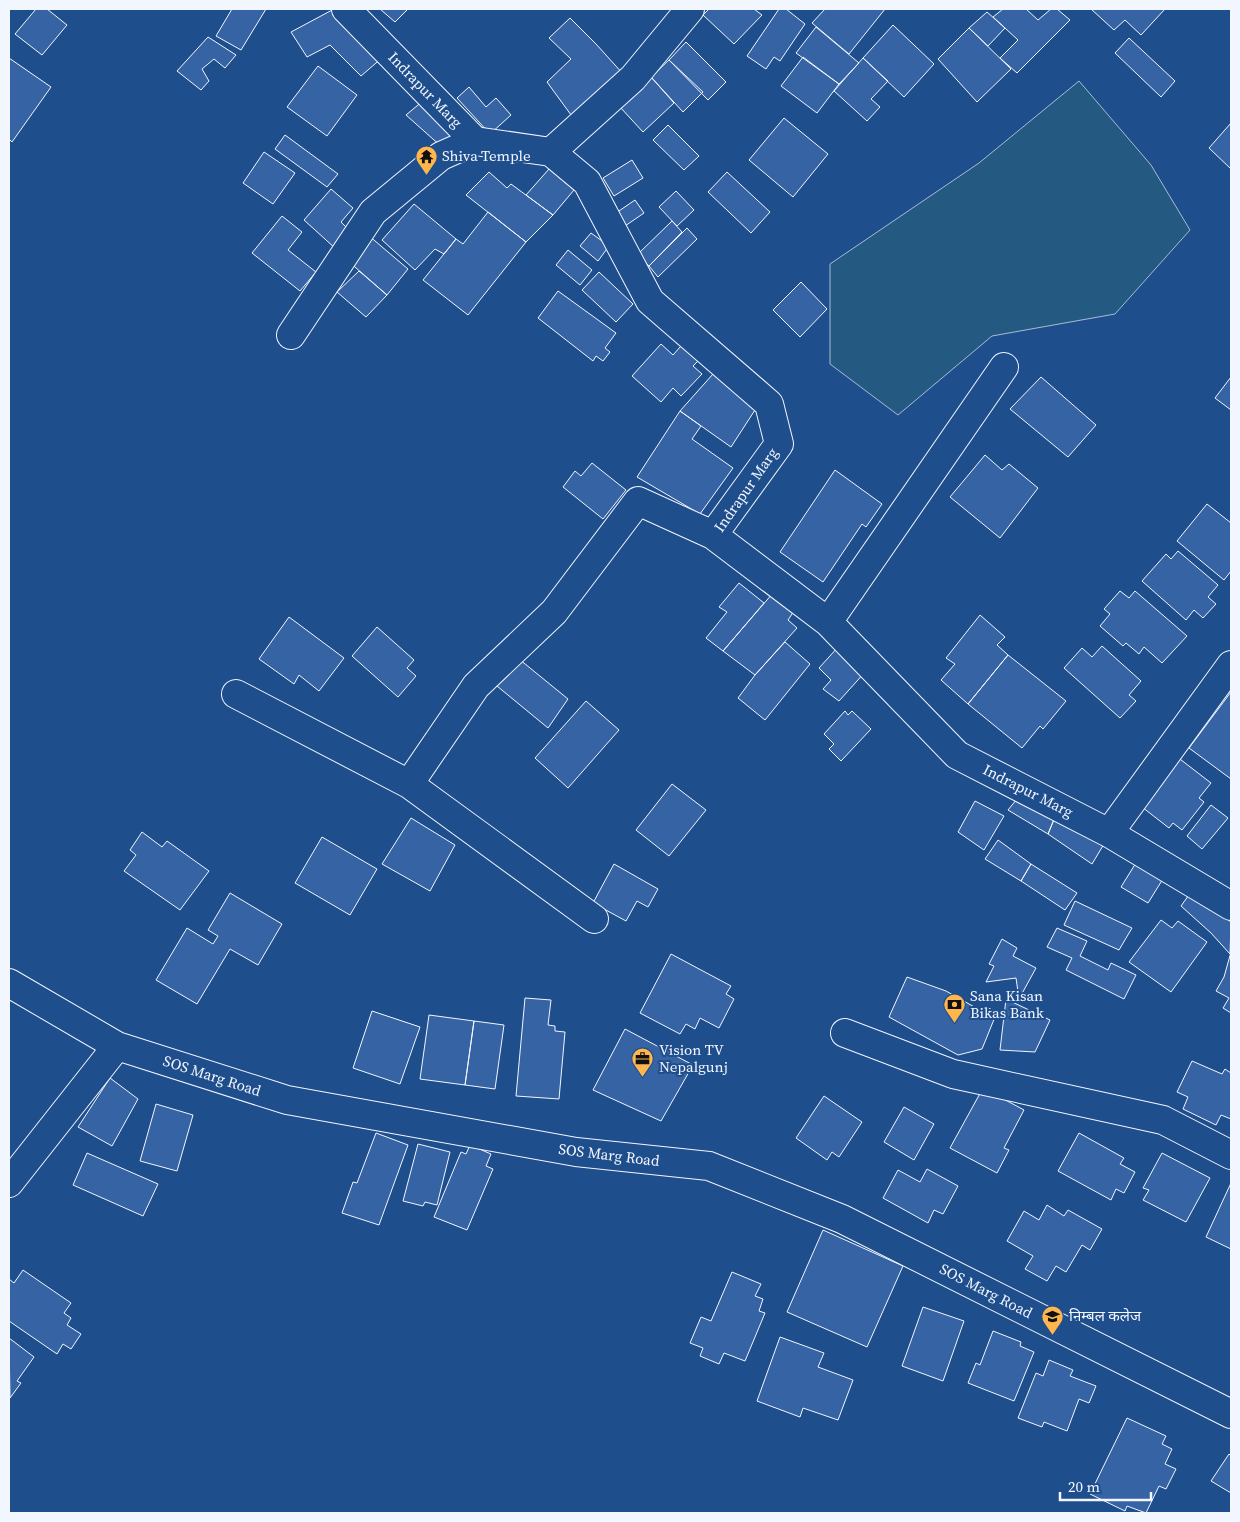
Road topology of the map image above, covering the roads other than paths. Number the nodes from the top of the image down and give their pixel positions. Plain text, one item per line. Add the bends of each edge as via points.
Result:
1 (346, 9) edge
2 (690, 9) edge
3 (475, 141) junction
4 (551, 152) junction
5 (291, 335) dead end
6 (1004, 367) dead end
7 (713, 535) junction
8 (828, 622) junction
9 (1231, 665) edge
10 (236, 694) dead end
11 (409, 784) junction
12 (1109, 833) junction
13 (1231, 906) edge
14 (594, 919) dead end
15 (9, 983) edge
16 (845, 1033) dead end
17 (117, 1046) junction
18 (1231, 1155) edge
19 (9, 1183) edge
20 (1231, 1414) edge

1 - 3 street, Indrapur Marg
2 - 4 street via 633,78
3 - 4 street, Indrapur Marg
3 - 5 street via 441,156 373,212
4 - 7 street, Indrapur Marg via 587,182 650,301 769,404 779,444
6 - 8 street
7 - 8 street, Indrapur Marg
7 - 11 street via 638,501 554,612 476,686
8 - 12 street, Indrapur Marg via 956,755
9 - 12 street
10 - 11 street
11 - 14 street
12 - 13 street, Indrapur Marg
15 - 17 street, SOS Marg Road
16 - 18 street via 953,1074 1163,1120
17 - 19 street
17 - 20 street, SOS Marg Road via 287,1100 576,1152 709,1166 842,1219

